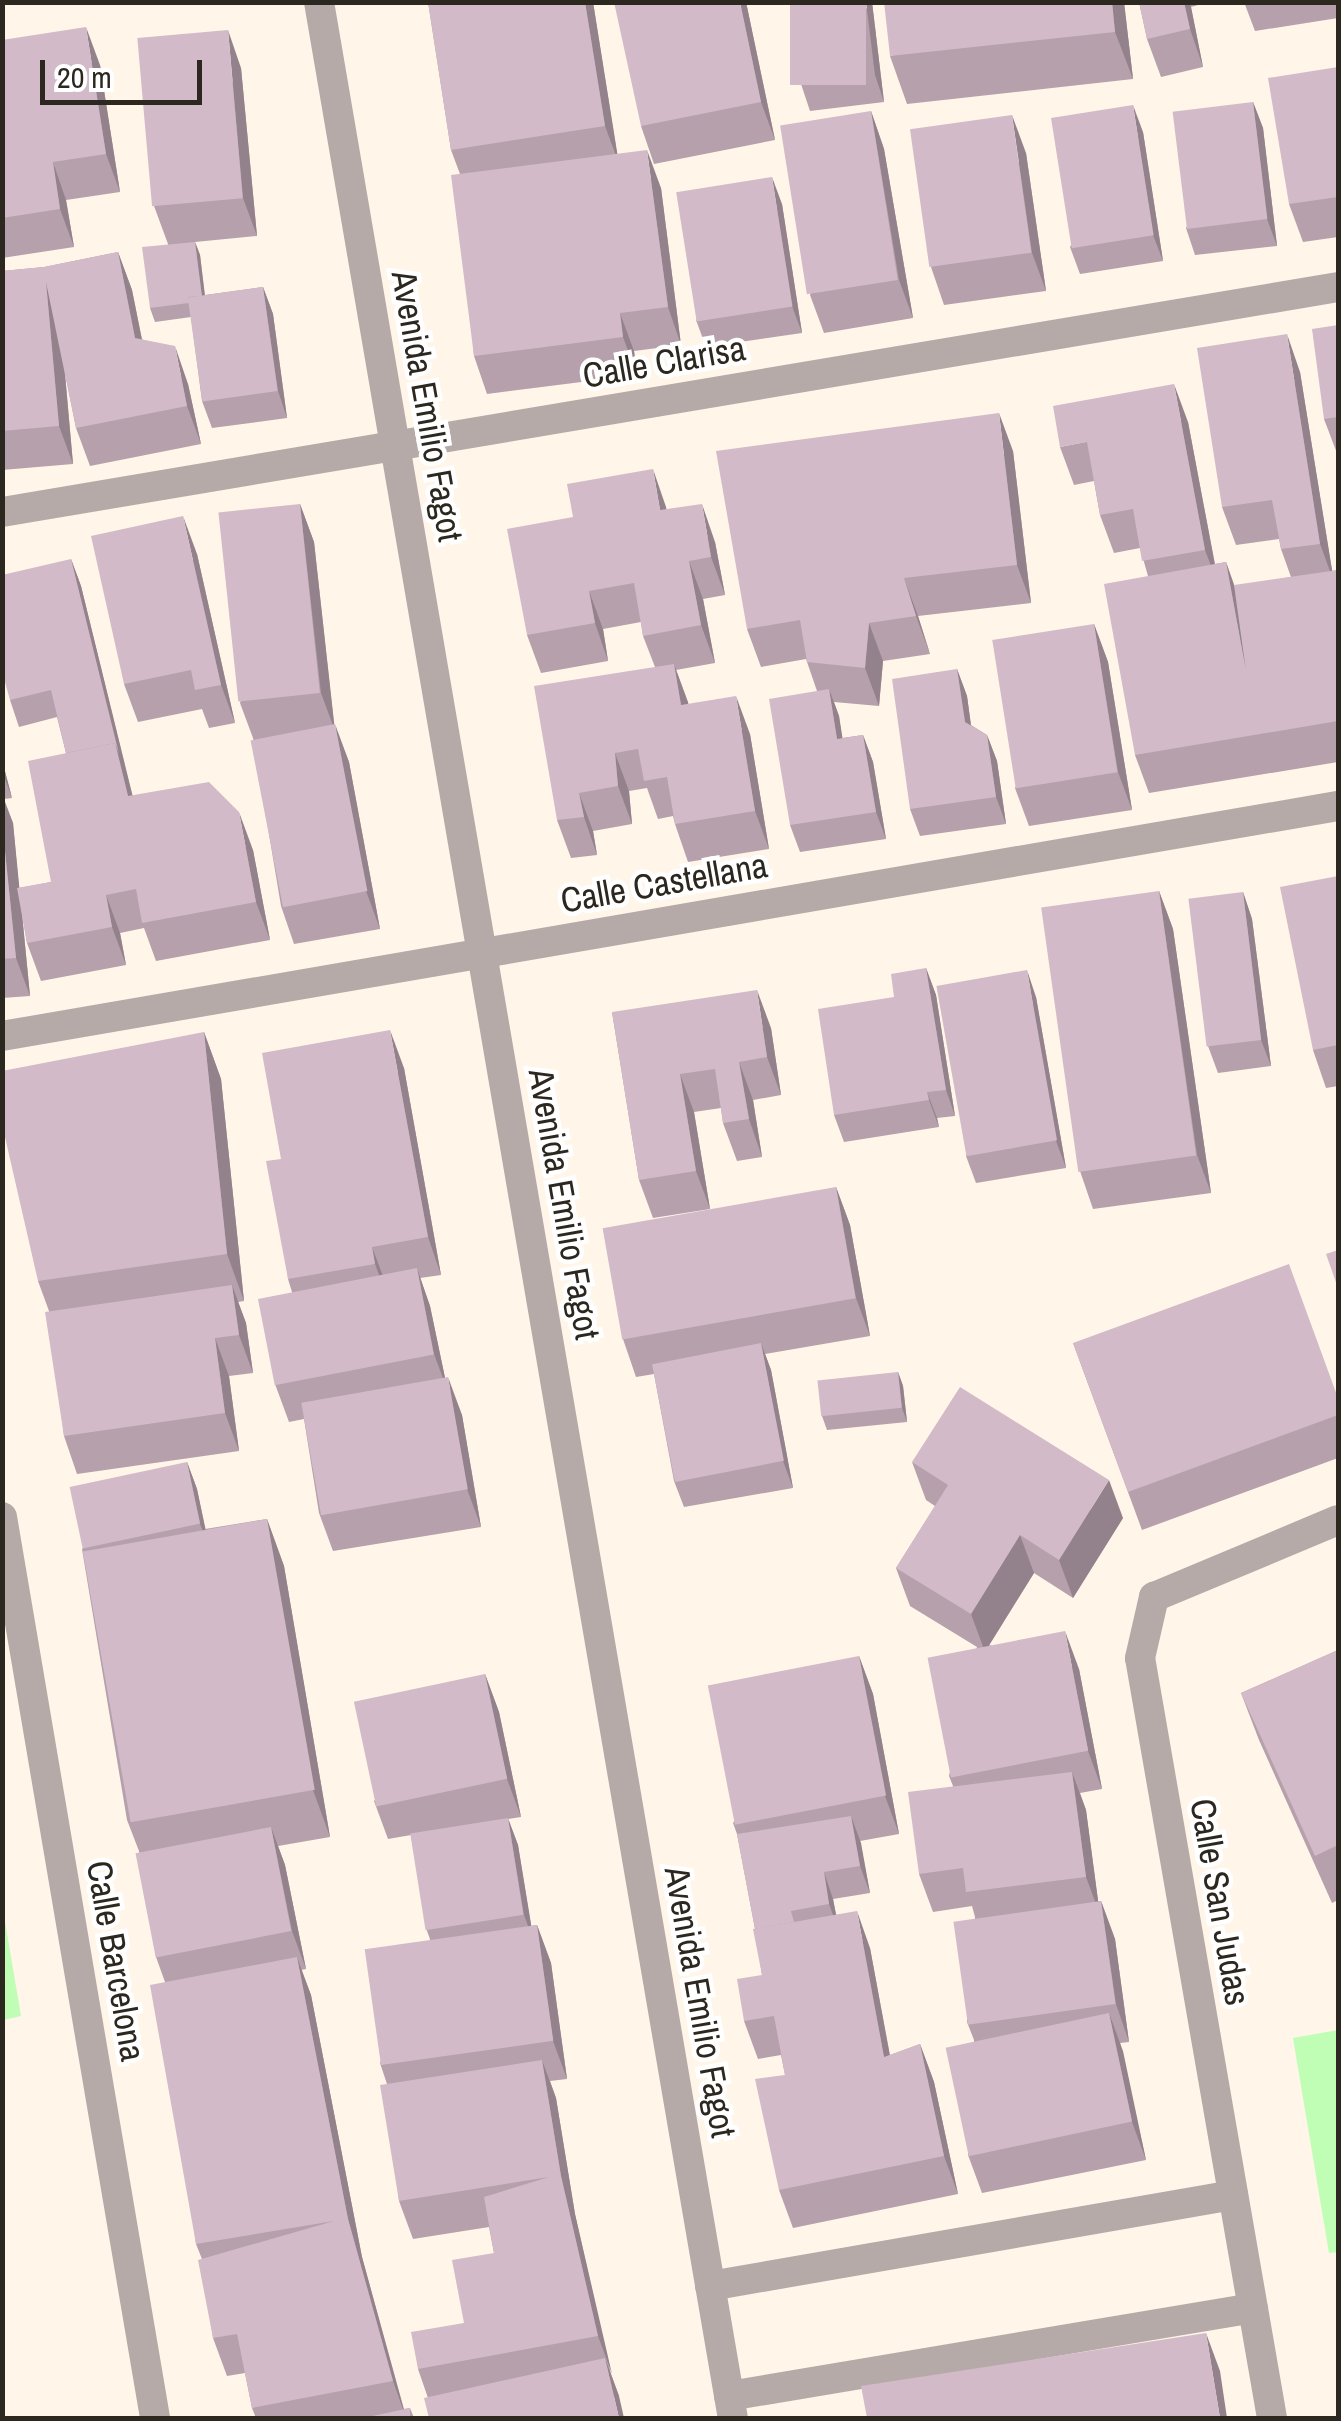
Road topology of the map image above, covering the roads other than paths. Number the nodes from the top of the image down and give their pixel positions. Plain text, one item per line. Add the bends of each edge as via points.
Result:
1 (318, 2) edge
2 (1338, 287) edge
3 (396, 446) junction
4 (2, 512) edge
5 (1338, 806) edge
6 (483, 952) junction
7 (2, 1036) edge
8 (2, 1517) edge
9 (1338, 1520) edge
10 (1233, 2196) junction
11 (710, 2286) junction
12 (1253, 2308) junction
13 (731, 2407) edge
14 (155, 2418) edge
15 (1272, 2418) edge

1 - 3 street, Avenida Emilio Fagot
2 - 3 street, Calle Clarisa
3 - 4 street, Calle Clarisa
3 - 6 street, Avenida Emilio Fagot
5 - 6 street, Calle Castellana
6 - 7 street, Calle Castellana
6 - 11 street, Avenida Emilio Fagot
8 - 14 street, Calle Barcelona
9 - 10 street, Calle San Judas via 1154,1597 1140,1658
10 - 11 street
10 - 12 street, Calle San Judas
11 - 13 street, Avenida Emilio Fagot
12 - 13 street
12 - 15 street, Calle San Judas

